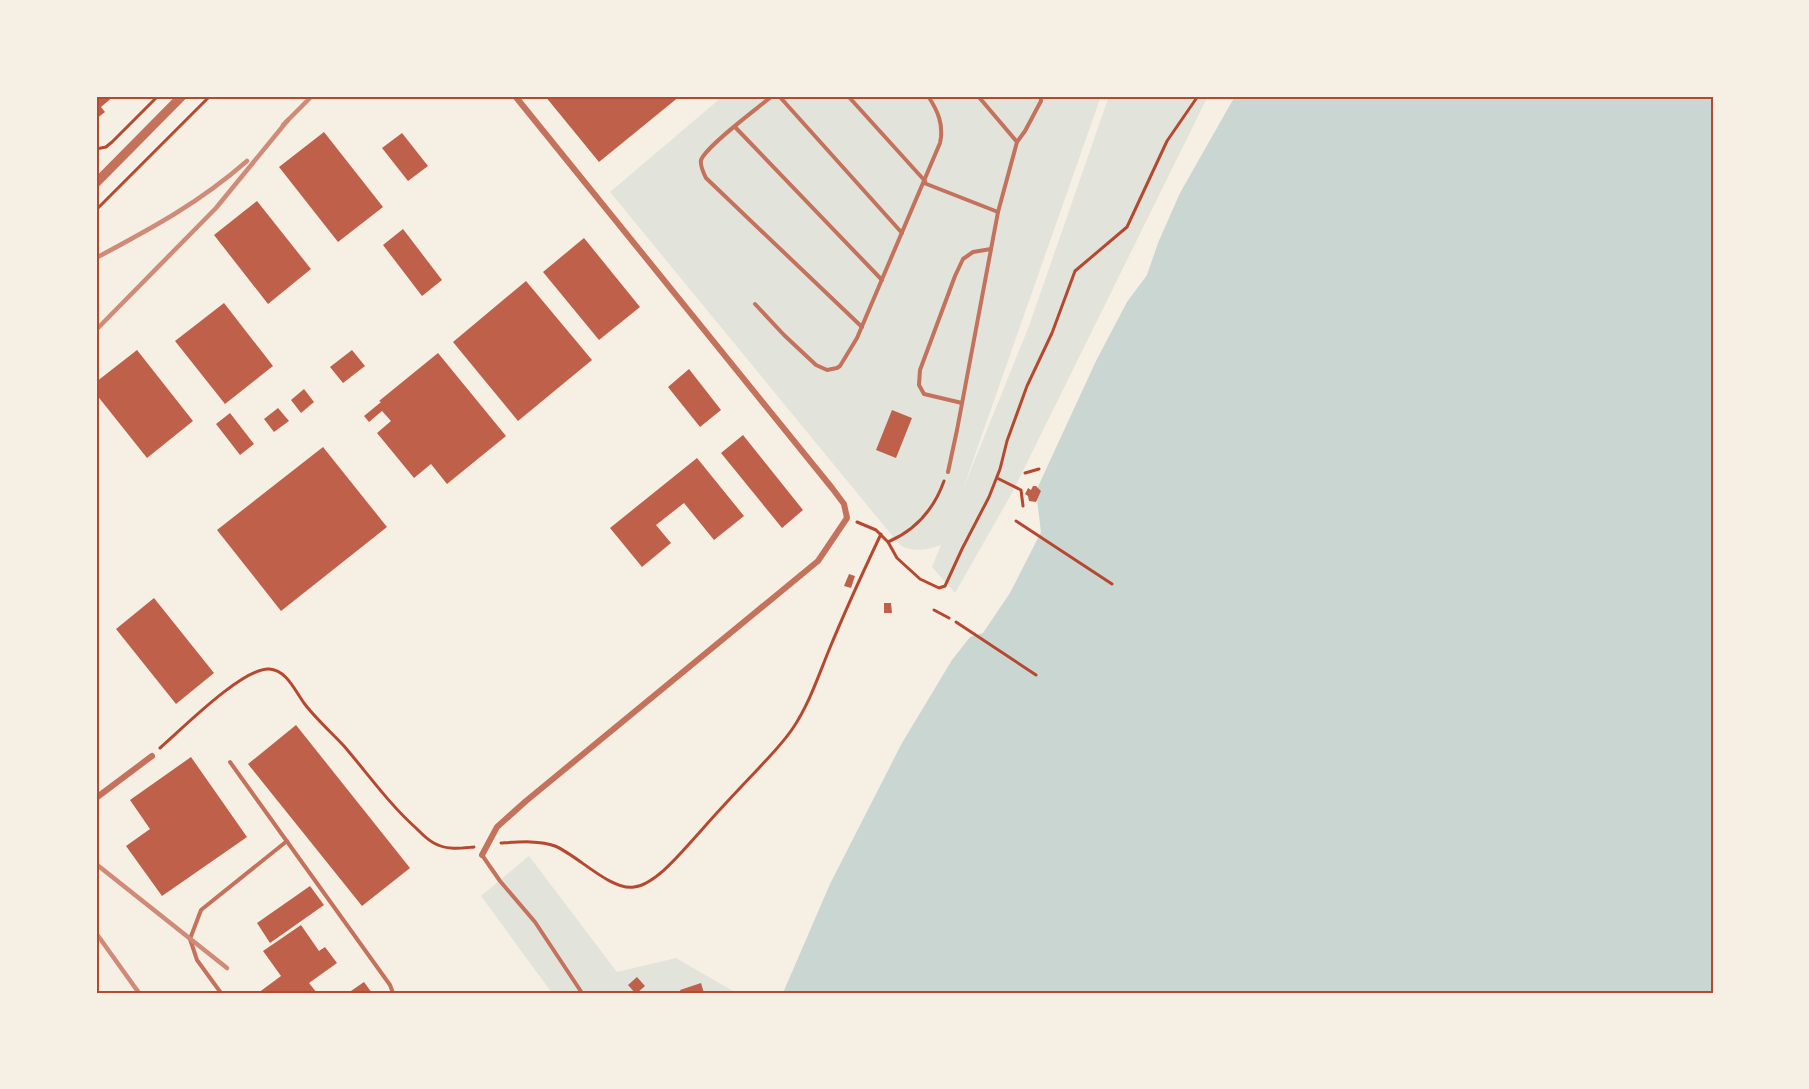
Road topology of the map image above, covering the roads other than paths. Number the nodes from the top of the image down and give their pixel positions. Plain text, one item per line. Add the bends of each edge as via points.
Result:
1 (182, 96) edge
2 (515, 96) edge
3 (772, 96) edge
4 (778, 96) edge
5 (848, 96) edge
6 (928, 96) edge
7 (978, 96) edge
8 (1041, 96) edge
9 (735, 127) junction
10 (1017, 142) junction
11 (924, 182) junction
12 (96, 183) edge
13 (998, 212) junction
14 (902, 233) junction
15 (991, 249) junction
16 (882, 280) junction
17 (755, 304) dead end
18 (862, 327) junction
19 (962, 403) junction
20 (948, 472) road end
21 (152, 756) road end
22 (230, 762) dead end
23 (96, 798) edge
24 (287, 841) junction
25 (482, 855) joint
26 (221, 993) edge
27 (393, 993) edge
28 (582, 993) edge

1 - 12 street
2 - 25 street via 832,488 844,504 847,518 818,561 526,801 497,827
3 - 9 lane
4 - 14 lane
5 - 11 lane
6 - 11 lane via 940,120 942,136
7 - 10 lane
8 - 10 lane
9 - 16 lane
9 - 18 lane via 704,154 704,174
10 - 13 lane
11 - 13 lane
11 - 14 lane
13 - 15 lane
14 - 16 lane
15 - 19 lane
15 - 19 lane via 963,259 920,370 919,385 924,394
16 - 18 lane
17 - 18 lane via 804,355 827,370 840,366
19 - 20 lane
21 - 23 street
22 - 24 lane
24 - 26 lane via 201,910 190,939 197,960
24 - 27 lane
25 - 28 lane via 535,922

